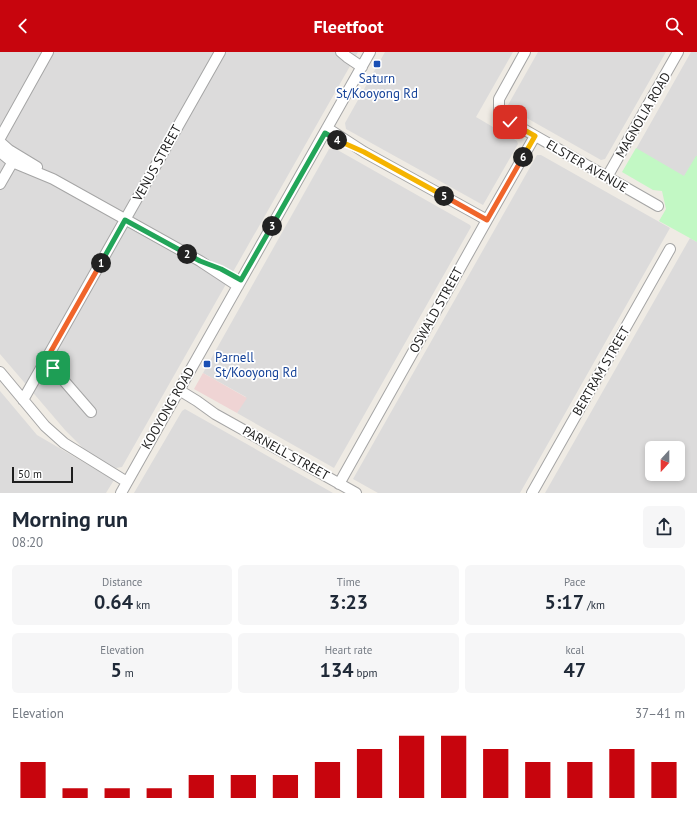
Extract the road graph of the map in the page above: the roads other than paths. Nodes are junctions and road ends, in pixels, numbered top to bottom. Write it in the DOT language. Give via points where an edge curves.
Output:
graph roads {
  1 [pos="48,52"];
  2 [pos="220,52"];
  3 [pos="341,52"];
  4 [pos="345,52"];
  5 [pos="370,52"];
  6 [pos="525,52"];
  7 [pos="678,52"];
  8 [pos="364,64"];
  9 [pos="326,131"];
  10 [pos="535,136"];
  11 [pos="0,138"];
  12 [pos="0,142"];
  13 [pos="0,152"];
  14 [pos="14,158"];
  15 [pos="607,177"];
  16 [pos="0,184"];
  17 [pos="658,206"];
  18 [pos="125,220"];
  19 [pos="487,220"];
  20 [pos="670,249"];
  21 [pos="240,283"];
  22 [pos="46,360"];
  23 [pos="0,372"];
  24 [pos="177,393"];
  25 [pos="24,400"];
  26 [pos="91,412"];
  27 [pos="127,482"];
  28 [pos="339,484"];
  29 [pos="120,493"];
  30 [pos="356,493"];
  31 [pos="532,493"];
  1 -- 11 [label="street"];
  2 -- 18 [label="street, VENUS STREET"];
  3 -- 8 [label="street"];
  4 -- 8 [label="street"];
  5 -- 8 [label="street, KOOYONG ROAD"];
  6 -- 10 [label="street, ELSTER AVENUE" via="499,99 499,110 504,118"];
  7 -- 15 [label="street, MAGNOLIA ROAD"];
  8 -- 9 [label="street, KOOYONG ROAD"];
  9 -- 19 [label="street"];
  9 -- 21 [label="street, KOOYONG ROAD"];
  10 -- 15 [label="street, ELSTER AVENUE"];
  10 -- 19 [label="street, OSWALD STREET"];
  12 -- 14 [label="street"];
  13 -- 14 [label="street"];
  14 -- 16 [label="street"];
  14 -- 18 [label="street" via="34,164 53,179"];
  15 -- 17 [label="street, ELSTER AVENUE"];
  18 -- 21 [label="street"];
  18 -- 22 [label="street, VENUS STREET"];
  19 -- 28 [label="street, OSWALD STREET"];
  20 -- 31 [label="street, BERTRAM STREET"];
  21 -- 24 [label="street, KOOYONG ROAD"];
  22 -- 25 [label="street, VENUS STREET"];
  22 -- 26 [label="street"];
  23 -- 25 [label="street"];
  24 -- 27 [label="street, KOOYONG ROAD"];
  24 -- 28 [label="street, PARNELL STREET" via="197,401 215,414"];
  25 -- 27 [label="street" via="45,426 64,443"];
  27 -- 29 [label="street, KOOYONG ROAD"];
  28 -- 30 [label="street, PARNELL STREET"];
}
